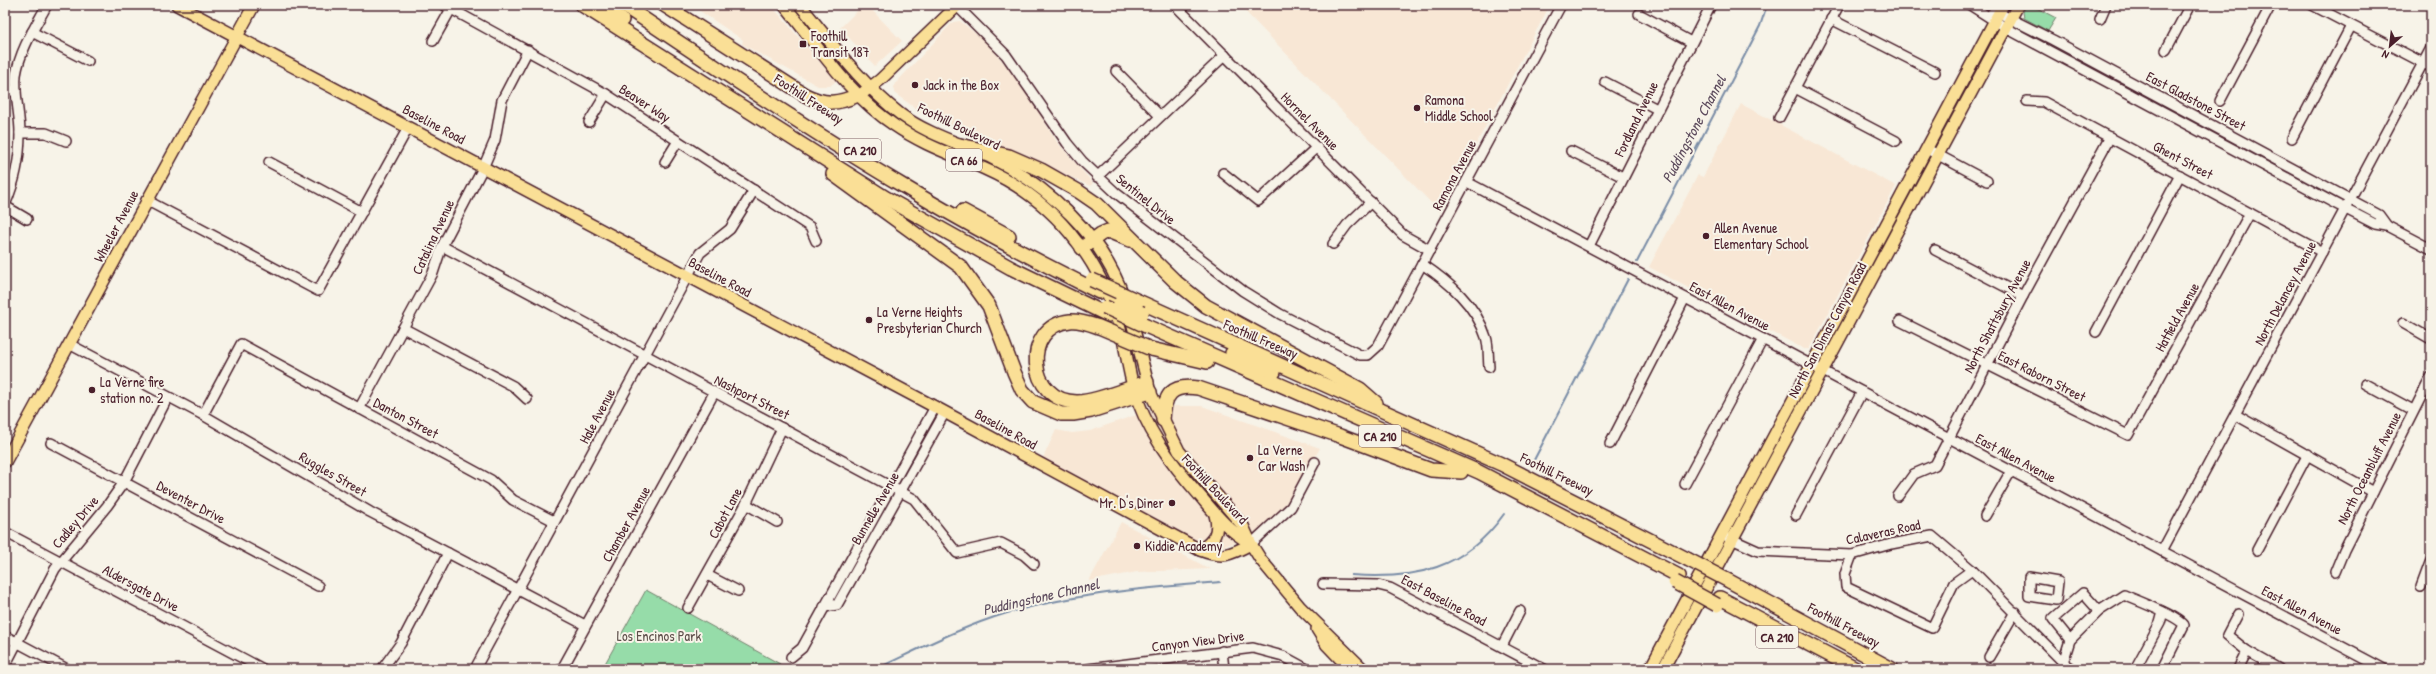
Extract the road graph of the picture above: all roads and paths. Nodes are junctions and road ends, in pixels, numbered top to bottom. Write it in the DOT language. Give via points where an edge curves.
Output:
graph roads {
  1 [pos="47,5"];
  2 [pos="177,5"];
  3 [pos="254,5"];
  4 [pos="582,5"];
  5 [pos="599,5"];
  6 [pos="623,5"];
  7 [pos="637,5"];
  8 [pos="664,5"];
  9 [pos="784,5"];
  10 [pos="800,5"];
  11 [pos="957,5"];
  12 [pos="1175,5"];
  13 [pos="1561,5"];
  14 [pos="1711,5"];
  15 [pos="1839,5"];
  16 [pos="1970,5"];
  17 [pos="2018,5"];
  18 [pos="2106,5"];
  19 [pos="2190,5"];
  20 [pos="2271,5"];
  21 [pos="2312,5"];
  22 [pos="447,7"];
  23 [pos="1999,13"];
  24 [pos="1639,14"];
  25 [pos="1831,19"];
  26 [pos="2100,19"];
  27 [pos="2008,24"];
  28 [pos="2351,26"];
  29 [pos="32,32"];
  30 [pos="236,36"];
  31 [pos="433,42"];
  32 [pos="1691,42"];
  33 [pos="2431,48"];
  34 [pos="528,50"];
  35 [pos="2166,50"];
  36 [pos="1225,55"];
  37 [pos="88,61"];
  38 [pos="2427,65"];
  39 [pos="1116,71"];
  40 [pos="1935,72"];
  41 [pos="1605,82"];
  42 [pos="870,88"];
  43 [pos="1795,88"];
  44 [pos="16,90"];
  45 [pos="5,92"];
  46 [pos="606,94"];
  47 [pos="858,95"];
  48 [pos="2027,101"];
  49 [pos="2220,101"];
  50 [pos="1656,109"];
  51 [pos="1160,116"];
  52 [pos="1778,118"];
  53 [pos="589,122"];
  54 [pos="408,128"];
  55 [pos="20,133"];
  56 [pos="2110,137"];
  57 [pos="2292,138"];
  58 [pos="66,140"];
  59 [pos="678,141"];
  60 [pos="1896,141"];
  61 [pos="960,146"];
  62 [pos="1317,147"];
  63 [pos="1927,149"];
  64 [pos="1571,151"];
  65 [pos="813,153"];
  66 [pos="1937,155"];
  67 [pos="269,162"];
  68 [pos="665,162"];
  69 [pos="483,168"];
  70 [pos="1223,173"];
  71 [pos="2180,174"];
  72 [pos="1097,177"];
  73 [pos="1623,177"];
  74 [pos="1987,181"];
  75 [pos="1467,182"];
  76 [pos="754,190"];
  77 [pos="146,200"];
  78 [pos="2351,200"];
  79 [pos="1371,202"];
  80 [pos="5,205"];
  81 [pos="2346,209"];
  82 [pos="362,212"];
  83 [pos="2250,213"];
  84 [pos="27,219"];
  85 [pos="2387,226"];
  86 [pos="816,241"];
  87 [pos="1087,244"];
  88 [pos="1137,244"];
  89 [pos="1333,244"];
  90 [pos="442,246"];
  91 [pos="1589,246"];
  92 [pos="2431,248"];
  93 [pos="1430,250"];
  94 [pos="1936,250"];
  95 [pos="2322,252"];
  96 [pos="1422,264"];
  97 [pos="688,277"];
  98 [pos="2022,296"];
  99 [pos="1685,298"];
  100 [pos="1140,307"];
  101 [pos="1106,311"];
  102 [pos="1900,321"];
  103 [pos="2403,323"];
  104 [pos="403,328"];
  105 [pos="1147,330"];
  106 [pos="2096,332"];
  107 [pos="1763,339"];
  108 [pos="2431,339"];
  109 [pos="69,344"];
  110 [pos="1368,355"];
  111 [pos="645,356"];
  112 [pos="1207,362"];
  113 [pos="1988,363"];
  114 [pos="1811,365"];
  115 [pos="1489,367"];
  116 [pos="1822,371"];
  117 [pos="2431,377"];
  118 [pos="2365,384"];
  119 [pos="1148,387"];
  120 [pos="1135,391"];
  121 [pos="1862,392"];
  122 [pos="714,393"];
  123 [pos="168,397"];
  124 [pos="527,399"];
  125 [pos="359,408"];
  126 [pos="940,410"];
  127 [pos="2413,410"];
  128 [pos="1390,414"];
  129 [pos="203,415"];
  130 [pos="2236,415"];
  131 [pos="1163,420"];
  132 [pos="782,428"];
  133 [pos="2128,435"];
  134 [pos="1950,438"];
  135 [pos="50,442"];
  136 [pos="1610,444"];
  137 [pos="2308,454"];
  138 [pos="5,462"];
  139 [pos="1315,462"];
  140 [pos="2010,471"];
  141 [pos="1461,472"];
  142 [pos="124,482"];
  143 [pos="1685,484"];
  144 [pos="891,487"];
  145 [pos="901,492"];
  146 [pos="2373,492"];
  147 [pos="1898,496"];
  148 [pos="1547,501"];
  149 [pos="746,504"];
  150 [pos="1215,514"];
  151 [pos="1796,515"];
  152 [pos="1985,516"];
  153 [pos="554,521"];
  154 [pos="777,522"];
  155 [pos="5,532"];
  156 [pos="1721,534"];
  157 [pos="1733,540"];
  158 [pos="1251,544"];
  159 [pos="1200,550"];
  160 [pos="2258,550"];
  161 [pos="2162,551"];
  162 [pos="448,553"];
  163 [pos="1852,555"];
  164 [pos="2431,560"];
  165 [pos="60,561"];
  166 [pos="1034,564"];
  167 [pos="1972,570"];
  168 [pos="1681,571"];
  169 [pos="2335,572"];
  170 [pos="707,576"];
  171 [pos="1323,584"];
  172 [pos="318,586"];
  173 [pos="2421,587"];
  174 [pos="518,589"];
  175 [pos="738,592"];
  176 [pos="1723,593"];
  177 [pos="2056,600"];
  178 [pos="2071,605"];
  179 [pos="824,607"];
  180 [pos="688,608"];
  181 [pos="1520,611"];
  182 [pos="2099,611"];
  183 [pos="2015,612"];
  184 [pos="2163,612"];
  185 [pos="2238,614"];
  186 [pos="1311,620"];
  187 [pos="585,625"];
  188 [pos="5,636"];
  189 [pos="2070,640"];
  190 [pos="18,643"];
  191 [pos="1502,646"];
  192 [pos="1222,651"];
  193 [pos="2247,651"];
  194 [pos="791,657"];
  195 [pos="1989,657"];
  196 [pos="477,665"];
  197 [pos="5,666"];
  198 [pos="2063,666"];
  199 [pos="1115,668"];
  200 [pos="68,669"];
  201 [pos="263,669"];
  202 [pos="382,669"];
  203 [pos="562,669"];
  204 [pos="1088,669"];
  205 [pos="1224,669"];
  206 [pos="1307,669"];
  207 [pos="1350,669"];
  208 [pos="1363,669"];
  209 [pos="1544,669"];
  210 [pos="1650,669"];
  211 [pos="1663,669"];
  212 [pos="1837,669"];
  213 [pos="1856,669"];
  214 [pos="1892,669"];
  215 [pos="2073,669"];
  216 [pos="2135,669"];
  217 [pos="2162,669"];
  218 [pos="2238,669"];
  219 [pos="2279,669"];
  220 [pos="2384,669"];
  1 -- 29 [label="street"];
  2 -- 30 [label="main road, Baseline Road"];
  3 -- 30 [label="main road, Wheeler Avenue"];
  4 -- 65 [label="highway, Foothill Freeway / CA 210"];
  5 -- 101 [label="highway" via="820,147 933,216"];
  6 -- 100 [label="highway, bridge" via="810,129 891,179 988,235 1099,292"];
  7 -- 100 [label="highway, Foothill Freeway / CA 210, bridge" via="899,175"];
  8 -- 47 [label="highway" via="805,96 831,104"];
  9 -- 47 [label="main road, Foothill Boulevard / CA 66"];
  10 -- 42 [label="main road, Foothill Boulevard / CA 66"];
  11 -- 42 [label="main road"];
  11 -- 72 [label="street, Sentinel Drive" via="1006,54 1067,143"];
  12 -- 36 [label="street, Hormel Avenue"];
  13 -- 75 [label="street, Ramona Avenue"];
  14 -- 32 [label="street, Fordland Avenue"];
  15 -- 25 [label="street"];
  16 -- 23 [label="street, East Gladstone Street" via="1985,13"];
  17 -- 27 [label="main road, North San Dimas Canyon Road"];
  18 -- 26 [label="street"];
  19 -- 35 [label="street"];
  20 -- 49 [label="street"];
  21 -- 28 [label="street"];
  22 -- 31 [label="street"];
  22 -- 34 [label="street, Beaver Way"];
  23 -- 27 [label="street, East Gladstone Street"];
  23 -- 63 [label="main road, North San Dimas Canyon Road"];
  24 -- 32 [label="street"];
  25 -- 40 [label="street"];
  25 -- 43 [label="street"];
  27 -- 66 [label="main road, North San Dimas Canyon Road"];
  27 -- 78 [label="street, East Gladstone Street"];
  27 -- 81 [label="street, East Gladstone Street"];
  28 -- 38 [label="street"];
  28 -- 57 [label="street"];
  29 -- 37 [label="street"];
  29 -- 44 [label="street" via="19,62"];
  30 -- 54 [label="main road, Baseline Road"];
  30 -- 77 [label="main road, Wheeler Avenue"];
  32 -- 50 [label="street, Fordland Avenue"];
  33 -- 38 [label="street, North Delancey Avenue"];
  34 -- 46 [label="street, Beaver Way"];
  34 -- 69 [label="street, Catalina Avenue" via="502,100 495,140"];
  36 -- 51 [label="street"];
  36 -- 62 [label="street, Hormel Avenue"];
  38 -- 78 [label="street, North Delancey Avenue"];
  39 -- 51 [label="street"];
  41 -- 50 [label="street"];
  42 -- 47 [label="main road"];
  42 -- 61 [label="main road, Foothill Boulevard / CA 66" via="904,116"];
  43 -- 52 [label="street"];
  43 -- 60 [label="street"];
  44 -- 45 [label="street"];
  44 -- 55 [label="street"];
  46 -- 53 [label="street"];
  46 -- 59 [label="street, Beaver Way"];
  47 -- 87 [label="main road, Foothill Boulevard / CA 66" via="893,125 912,137 984,168 1022,190"];
  48 -- 56 [label="street, Ghent Street" via="2044,102"];
  50 -- 73 [label="street, Fordland Avenue"];
  51 -- 72 [label="street"];
  54 -- 69 [label="main road, Baseline Road"];
  54 -- 82 [label="street"];
  55 -- 58 [label="street" via="46,133"];
  55 -- 80 [label="street" via="17,170"];
  56 -- 71 [label="street, Ghent Street"];
  56 -- 98 [label="street, North Shaftsbury Avenue"];
  59 -- 68 [label="street"];
  59 -- 76 [label="street, Beaver Way"];
  61 -- 87 [label="main road, Foothill Boulevard / CA 66" via="988,156 1027,178 1064,208"];
  61 -- 88 [label="highway" via="1009,156 1041,170 1097,204"];
  62 -- 70 [label="street" via="1258,201"];
  62 -- 79 [label="street, Hormel Avenue"];
  63 -- 66 [label="street"];
  63 -- 114 [label="main road, North San Dimas Canyon Road"];
  64 -- 73 [label="street"];
  65 -- 101 [label="highway, Foothill Freeway / CA 210" via="886,198 1011,268"];
  65 -- 120 [label="highway" via="831,173 961,267 989,306 1022,390 1033,402 1061,414 1073,414 1090,411"];
  66 -- 74 [label="street"];
  66 -- 116 [label="main road, North San Dimas Canyon Road"];
  67 -- 82 [label="street"];
  69 -- 90 [label="street, Catalina Avenue"];
  69 -- 97 [label="main road, Baseline Road"];
  71 -- 83 [label="street, Ghent Street"];
  71 -- 106 [label="street"];
  72 -- 110 [label="street, Sentinel Drive" via="1242,291 1352,351"];
  73 -- 91 [label="street, Fordland Avenue"];
  75 -- 91 [label="street, East Allen Avenue"];
  75 -- 93 [label="street, Ramona Avenue"];
  76 -- 86 [label="street, Beaver Way" via="810,227"];
  76 -- 97 [label="street, Hale Avenue" via="730,229 700,253"];
  77 -- 82 [label="street" via="318,291"];
  77 -- 109 [label="main road, Wheeler Avenue"];
  78 -- 81 [label="street, North Delancey Avenue"];
  78 -- 85 [label="street, East Gladstone Street" via="2378,215"];
  79 -- 89 [label="street" via="1347,225"];
  79 -- 93 [label="street, Hormel Avenue" via="1403,235"];
  80 -- 84 [label="street"];
  81 -- 85 [label="street, East Gladstone Street" via="2375,224"];
  81 -- 95 [label="street, North Delancey Avenue"];
  83 -- 95 [label="street, Ghent Street"];
  83 -- 133 [label="street, Hatfield Avenue"];
  85 -- 92 [label="street, East Gladstone Street"];
  87 -- 88 [label="highway" via="1108,231"];
  87 -- 119 [label="main road, Foothill Boulevard / CA 66" via="1122,290 1135,330"];
  87 -- 120 [label="main road, Foothill Boulevard / CA 66" via="1121,330"];
  88 -- 128 [label="highway" via="1176,282 1206,306 1360,389"];
  90 -- 104 [label="street, Catalina Avenue" via="433,272"];
  90 -- 111 [label="street, Nashport Street"];
  91 -- 99 [label="street, East Allen Avenue"];
  93 -- 96 [label="street, Ramona Avenue"];
  94 -- 98 [label="street"];
  95 -- 130 [label="street, North Delancey Avenue"];
  96 -- 110 [label="street, Ramona Avenue" via="1378,346"];
  96 -- 115 [label="street" via="1447,280 1476,316 1487,337"];
  97 -- 111 [label="street, Hale Avenue"];
  97 -- 126 [label="main road, Baseline Road"];
  98 -- 113 [label="street, North Shaftsbury Avenue"];
  99 -- 107 [label="street, East Allen Avenue"];
  99 -- 136 [label="street"];
  100 -- 128 [label="highway, Foothill Freeway / CA 210"];
  100 -- 148 [label="highway" via="1429,438"];
  101 -- 105 [label="highway, Foothill Freeway / CA 210"];
  102 -- 113 [label="street, East Raborn Street"];
  103 -- 108 [label="street"];
  104 -- 124 [label="street" via="512,386"];
  104 -- 125 [label="street, Catalina Avenue"];
  105 -- 112 [label="highway, Foothill Freeway / CA 210"];
  105 -- 148 [label="highway" via="1398,435"];
  107 -- 114 [label="street, East Allen Avenue"];
  107 -- 143 [label="street"];
  109 -- 123 [label="street, Ruggles Street"];
  109 -- 138 [label="main road, Wheeler Avenue"];
  111 -- 122 [label="street, Nashport Street"];
  111 -- 153 [label="street, Hale Avenue" via="580,478"];
  112 -- 120 [label="highway, bridge" via="1151,349 1099,327 1070,320 1051,328 1040,343 1035,360 1037,373 1043,385 1063,400 1077,402"];
  112 -- 141 [label="highway, Foothill Freeway / CA 210"];
  113 -- 133 [label="street, East Raborn Street"];
  113 -- 134 [label="street, North Shaftsbury Avenue"];
  114 -- 116 [label="street, East Allen Avenue"];
  114 -- 156 [label="main road, North San Dimas Canyon Road"];
  116 -- 121 [label="street, East Allen Avenue"];
  116 -- 157 [label="main road, North San Dimas Canyon Road"];
  117 -- 127 [label="street, North Oceanbluff Avenue"];
  118 -- 127 [label="street"];
  119 -- 120 [label="highway"];
  119 -- 131 [label="main road, Foothill Boulevard"];
  120 -- 150 [label="main road, Foothill Boulevard" via="1161,449"];
  121 -- 134 [label="street, East Allen Avenue"];
  121 -- 151 [label="street"];
  122 -- 132 [label="street, Nashport Street"];
  122 -- 187 [label="street, Chamber Avenue"];
  123 -- 129 [label="street, Ruggles Street"];
  123 -- 142 [label="street, Cadley Drive"];
  125 -- 129 [label="street, Danton Street" via="241,344"];
  125 -- 153 [label="street, Danton Street" via="491,480 513,500"];
  126 -- 144 [label="street, Bunnelle Avenue"];
  126 -- 145 [label="street, Bunnelle Avenue"];
  126 -- 159 [label="main road, Baseline Road"];
  127 -- 146 [label="street, North Oceanbluff Avenue"];
  128 -- 148 [label="highway, Foothill Freeway / CA 210"];
  129 -- 162 [label="street, Ruggles Street" via="370,512"];
  130 -- 137 [label="street"];
  130 -- 161 [label="street, North Delancey Avenue"];
  131 -- 141 [label="highway" via="1165,399 1173,390 1187,386 1334,434 1431,470"];
  131 -- 158 [label="main road, Foothill Boulevard" via="1180,451 1243,526"];
  132 -- 144 [label="street, Nashport Street"];
  132 -- 149 [label="street, Cabot Lane"];
  134 -- 140 [label="street, East Allen Avenue"];
  134 -- 147 [label="street, North Shaftsbury Avenue" via="1935,465 1914,474"];
  135 -- 142 [label="street, Deventer Drive"];
  137 -- 146 [label="street"];
  137 -- 160 [label="street"];
  139 -- 158 [label="street" via="1291,507"];
  140 -- 152 [label="street"];
  140 -- 161 [label="street, East Allen Avenue"];
  141 -- 148 [label="highway, Foothill Freeway / CA 210"];
  142 -- 165 [label="street, Cadley Drive"];
  142 -- 172 [label="street, Deventer Drive"];
  144 -- 145 [label="street, Nashport Street"];
  144 -- 179 [label="street, Bunnelle Avenue"];
  145 -- 166 [label="street, Nashport Street" via="914,499 957,553 1001,543 1024,555"];
  145 -- 179 [label="street, Bunnelle Avenue" via="837,605"];
  146 -- 169 [label="street, North Oceanbluff Avenue"];
  148 -- 168 [label="highway, Foothill Freeway / CA 210" via="1601,539"];
  148 -- 168 [label="highway, Foothill Freeway / CA 210" via="1594,515"];
  149 -- 154 [label="street"];
  149 -- 170 [label="street, Cabot Lane"];
  150 -- 158 [label="main road, Foothill Boulevard" via="1229,531"];
  150 -- 159 [label="main road" via="1218,523 1215,537"];
  153 -- 174 [label="street, Hale Avenue"];
  155 -- 165 [label="street, Aldersgate Drive"];
  156 -- 157 [label="street, Calaveras Road"];
  156 -- 210 [label="main road, North San Dimas Canyon Road"];
  157 -- 163 [label="street, Calaveras Road" via="1758,551"];
  157 -- 211 [label="main road, North San Dimas Canyon Road"];
  158 -- 159 [label="main road, Baseline Road" via="1234,553 1220,556"];
  158 -- 186 [label="main road" via="1261,560"];
  161 -- 220 [label="street, East Allen Avenue"];
  162 -- 174 [label="street, Ruggles Street"];
  162 -- 202 [label="street" via="401,643"];
  163 -- 167 [label="street, Calaveras Road" via="1932,536"];
  163 -- 167 [label="street" via="1846,574 1846,587 1932,628 1954,583"];
  164 -- 173 [label="street"];
  165 -- 190 [label="street, Cadley Drive" via="42,591"];
  165 -- 201 [label="street, Aldersgate Drive"];
  167 -- 183 [label="street, Calaveras Road"];
  168 -- 176 [label="highway, Foothill Freeway / CA 210, bridge"];
  168 -- 176 [label="highway, Foothill Freeway / CA 210, bridge"];
  170 -- 175 [label="street"];
  170 -- 180 [label="street, Cabot Lane"];
  171 -- 191 [label="street, East Baseline Road" via="1378,585 1390,588"];
  174 -- 187 [label="street, Ruggles Street"];
  174 -- 196 [label="street, Hale Avenue"];
  176 -- 212 [label="highway, Foothill Freeway / CA 210"];
  176 -- 213 [label="highway"];
  176 -- 214 [label="highway, Foothill Freeway / CA 210" via="1808,624"];
  177 -- 178 [label="street"];
  178 -- 182 [label="street" via="2083,593"];
  178 -- 189 [label="street" via="2053,620"];
  179 -- 194 [label="street, Bunnelle Avenue" via="802,648"];
  181 -- 191 [label="street"];
  182 -- 184 [label="street" via="2124,595"];
  182 -- 189 [label="street"];
  183 -- 195 [label="street"];
  183 -- 198 [label="street, Calaveras Road"];
  184 -- 216 [label="street" via="2160,623"];
  184 -- 217 [label="street" via="2184,625"];
  185 -- 193 [label="street" via="2227,635"];
  186 -- 207 [label="main road" via="1327,645"];
  186 -- 208 [label="main road"];
  187 -- 203 [label="street, Chamber Avenue"];
  188 -- 190 [label="street"];
  189 -- 198 [label="street"];
  190 -- 197 [label="street, Cadley Drive"];
  190 -- 200 [label="street"];
  191 -- 209 [label="street, East Baseline Road"];
  192 -- 199 [label="street, Canyon View Drive"];
  192 -- 205 [label="street"];
  192 -- 206 [label="street, Canyon View Drive" via="1252,648 1269,651"];
  193 -- 218 [label="street"];
  193 -- 219 [label="street"];
  198 -- 215 [label="street, Calaveras Road"];
  199 -- 204 [label="street, Canyon View Drive"];
}
